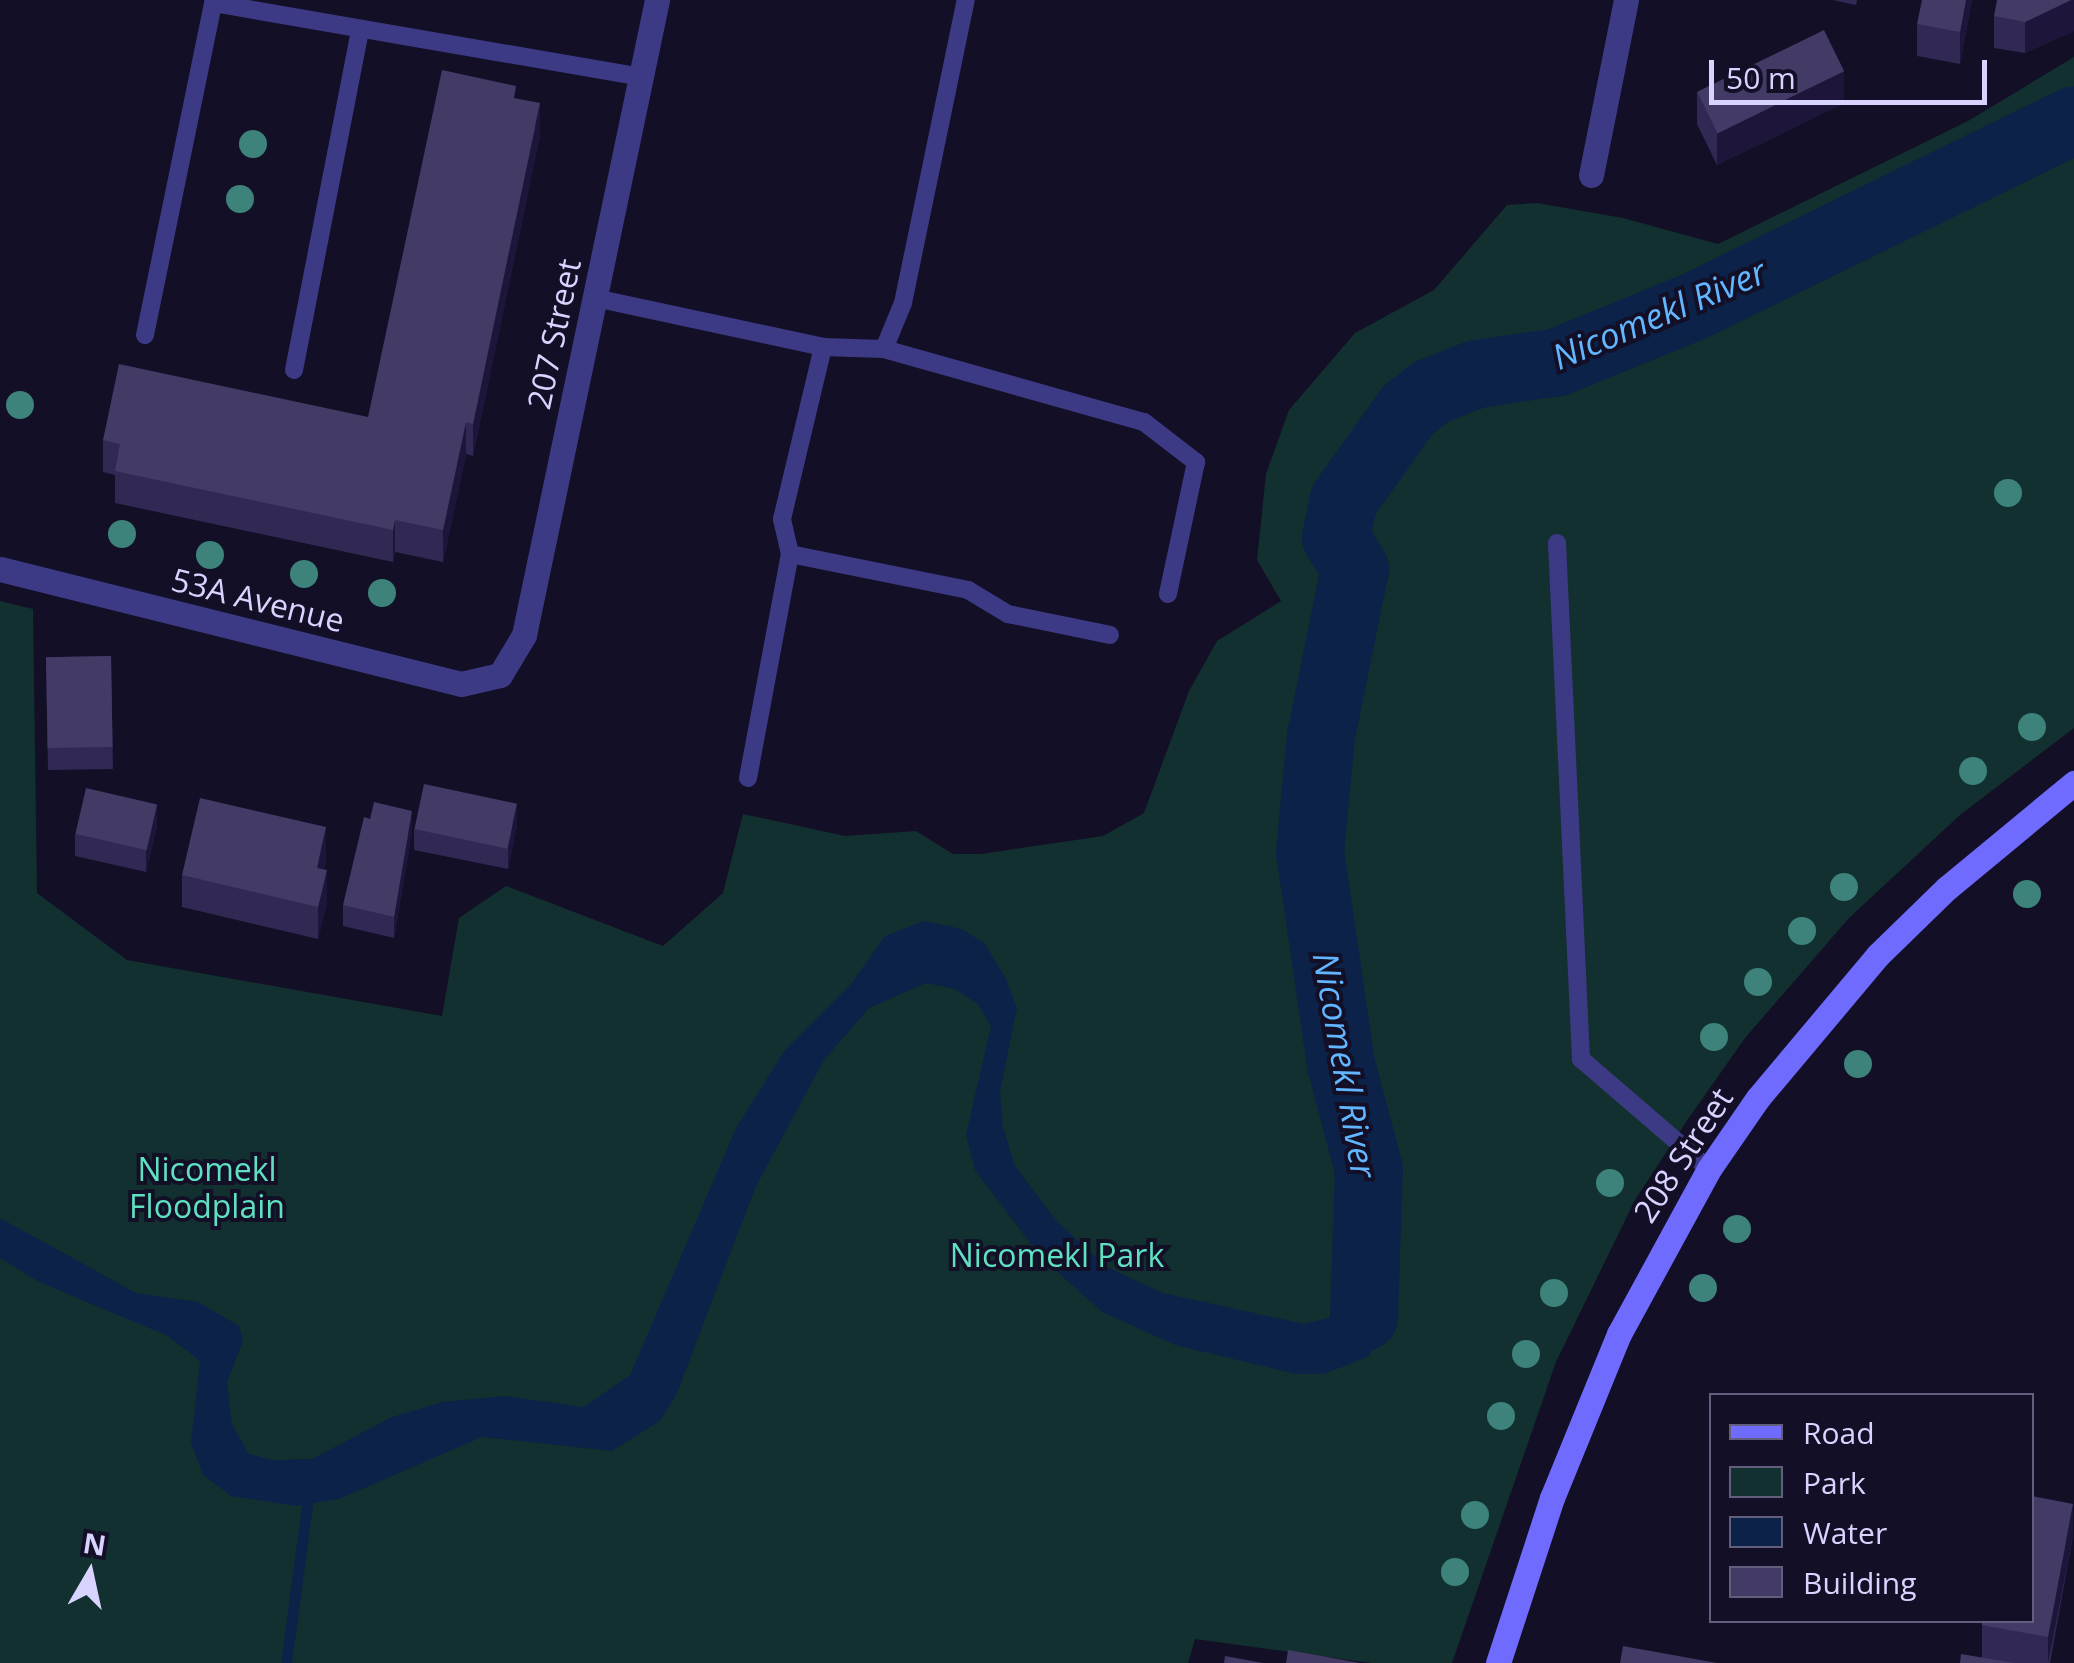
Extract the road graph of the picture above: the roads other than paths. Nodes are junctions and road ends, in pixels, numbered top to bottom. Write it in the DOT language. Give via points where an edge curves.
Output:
graph roads {
  1 [pos="657,0"];
  2 [pos="966,0"];
  3 [pos="1626,0"];
  4 [pos="360,30"];
  5 [pos="640,77"];
  6 [pos="1591,175"];
  7 [pos="595,298"];
  8 [pos="145,335"];
  9 [pos="823,347"];
  10 [pos="884,348"];
  11 [pos="294,370"];
  12 [pos="1557,543"];
  13 [pos="790,554"];
  14 [pos="0,568"];
  15 [pos="1168,594"];
  16 [pos="1110,635"];
  17 [pos="500,676"];
  18 [pos="748,778"];
  19 [pos="2074,783"];
  20 [pos="1709,1169"];
  21 [pos="1498,1663"];
  1 -- 5 [label="street, 207 Street"];
  2 -- 10 [label="lane" via="903,303"];
  3 -- 6 [label="street"];
  4 -- 5 [label="lane"];
  4 -- 8 [label="lane" via="214,4"];
  4 -- 11 [label="lane"];
  5 -- 7 [label="street, 207 Street"];
  7 -- 9 [label="lane"];
  7 -- 17 [label="street, 207 Street" via="524,635"];
  9 -- 10 [label="lane"];
  9 -- 13 [label="lane" via="782,520"];
  10 -- 15 [label="lane" via="1144,422 1196,462"];
  12 -- 20 [label="lane" via="1581,1059"];
  13 -- 16 [label="lane" via="968,590 1008,614"];
  13 -- 18 [label="lane"];
  14 -- 17 [label="street, 53A Avenue" via="460,684"];
  19 -- 20 [label="main road, 208 Street" via="1878,955 1758,1098"];
  20 -- 21 [label="main road, 208 Street" via="1619,1334 1552,1498"];
}
